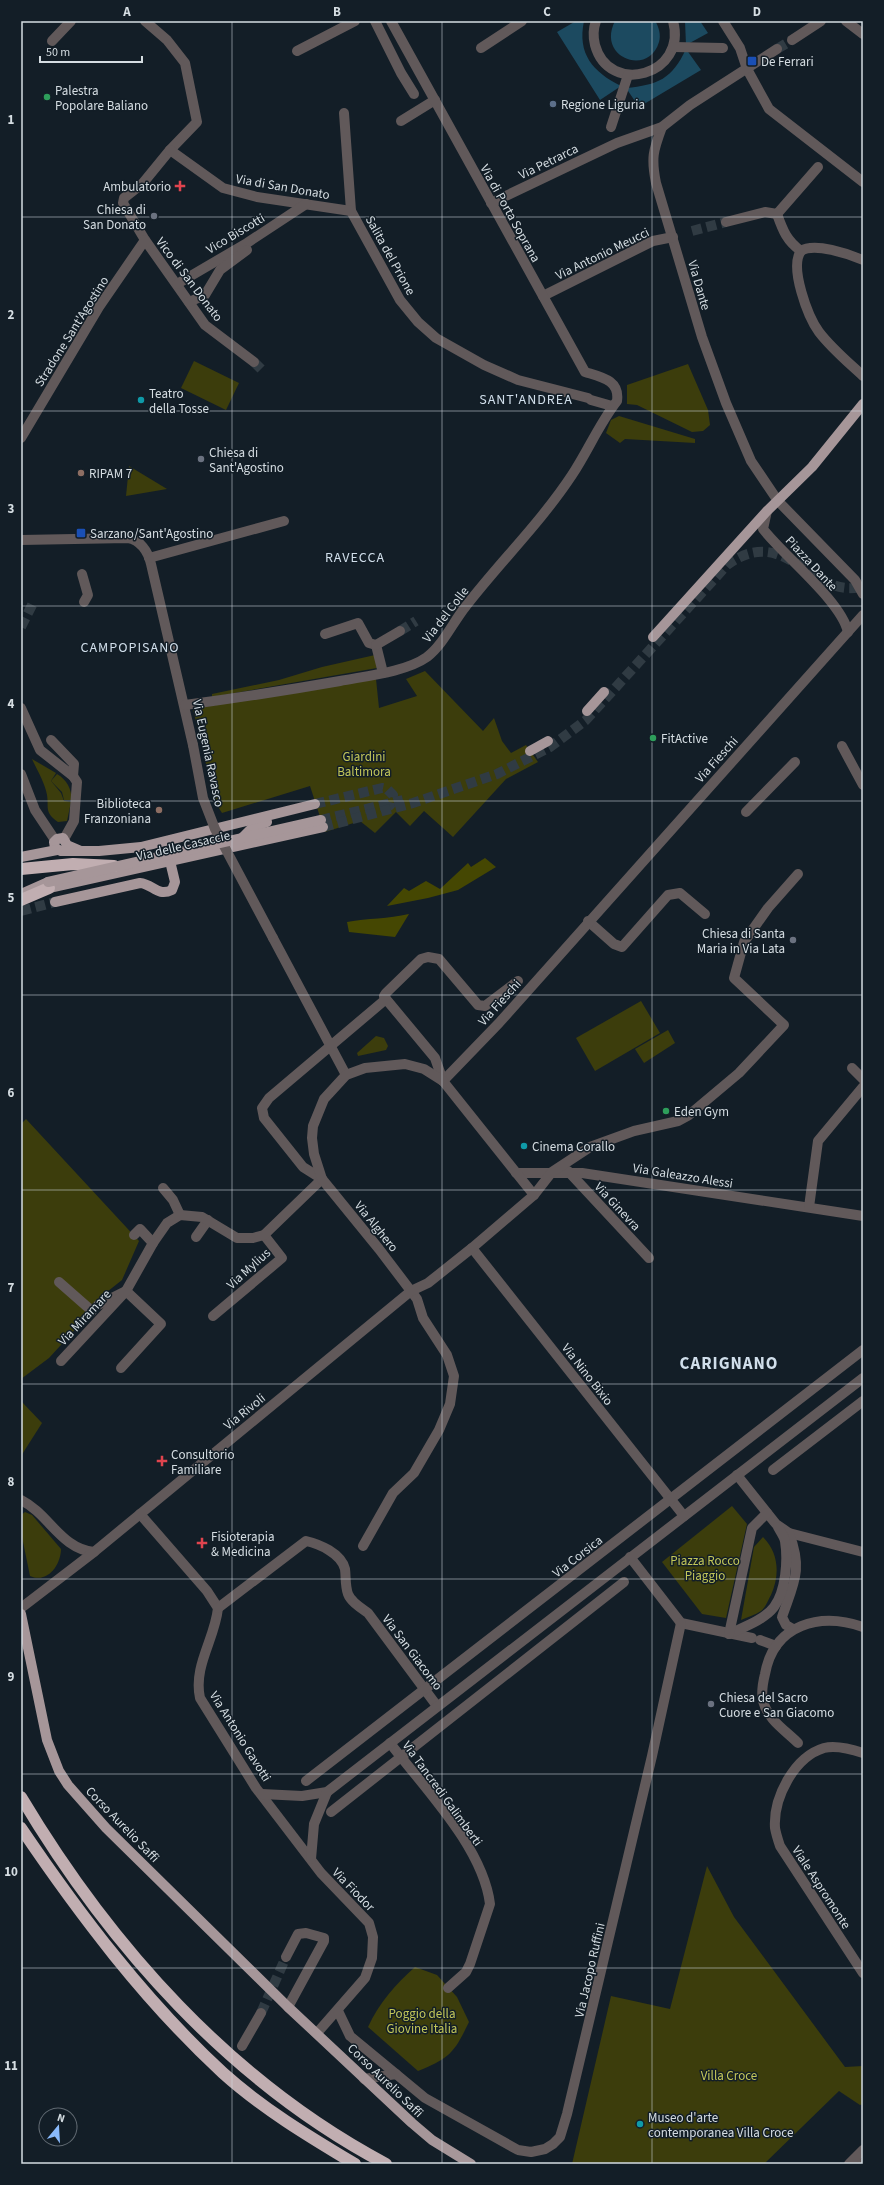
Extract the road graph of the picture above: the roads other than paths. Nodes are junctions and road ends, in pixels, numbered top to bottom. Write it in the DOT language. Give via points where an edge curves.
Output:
graph roads {
  1 [pos="71,21"];
  2 [pos="145,21"];
  3 [pos="355,21"];
  4 [pos="375,21"];
  5 [pos="391,21"];
  6 [pos="522,21"];
  7 [pos="596,21"];
  8 [pos="673,21"];
  9 [pos="723,21"];
  10 [pos="821,21"];
  11 [pos="846,21"];
  12 [pos="861,29"];
  13 [pos="792,40"];
  14 [pos="52,41"];
  15 [pos="673,47"];
  16 [pos="481,48"];
  17 [pos="723,48"];
  18 [pos="777,50"];
  19 [pos="297,51"];
  20 [pos="748,69"];
  21 [pos="628,75"];
  22 [pos="414,94"];
  23 [pos="435,100"];
  24 [pos="344,113"];
  25 [pos="401,121"];
  26 [pos="611,127"];
  27 [pos="662,127"];
  28 [pos="170,150"];
  29 [pos="818,167"];
  30 [pos="863,182"];
  31 [pos="491,203"];
  32 [pos="306,204"];
  33 [pos="352,211"];
  34 [pos="777,214"];
  35 [pos="726,222"];
  36 [pos="673,237"];
  37 [pos="145,240"];
  38 [pos="247,250"];
  39 [pos="802,251"];
  40 [pos="863,260"];
  41 [pos="176,284"];
  42 [pos="543,296"];
  43 [pos="189,302"];
  44 [pos="254,362"];
  45 [pos="863,376"];
  46 [pos="863,404"];
  47 [pos="612,406"];
  48 [pos="732,419"];
  49 [pos="21,438"];
  50 [pos="778,501"];
  51 [pos="767,511"];
  52 [pos="284,521"];
  53 [pos="21,540"];
  54 [pos="149,558"];
  55 [pos="82,574"];
  56 [pos="863,594"];
  57 [pos="84,602"];
  58 [pos="863,615"];
  59 [pos="400,631"];
  60 [pos="848,632"];
  61 [pos="325,634"];
  62 [pos="653,637"];
  63 [pos="376,645"];
  64 [pos="383,673"];
  65 [pos="604,692"];
  66 [pos="185,705"];
  67 [pos="21,708"];
  68 [pos="587,711"];
  69 [pos="51,740"];
  70 [pos="548,741"];
  71 [pos="842,746"];
  72 [pos="530,751"];
  73 [pos="795,762"];
  74 [pos="860,771"];
  75 [pos="21,774"];
  76 [pos="73,776"];
  77 [pos="863,785"];
  78 [pos="746,812"];
  79 [pos="242,838"];
  80 [pos="62,845"];
  81 [pos="141,847"];
  82 [pos="21,857"];
  83 [pos="168,862"];
  84 [pos="115,866"];
  85 [pos="21,869"];
  86 [pos="798,874"];
  87 [pos="48,885"];
  88 [pos="21,888"];
  89 [pos="21,894"];
  90 [pos="21,900"];
  91 [pos="54,902"];
  92 [pos="705,914"];
  93 [pos="588,921"];
  94 [pos="518,981"];
  95 [pos="386,999"];
  96 [pos="331,1047"];
  97 [pos="852,1068"];
  98 [pos="346,1075"];
  99 [pos="863,1079"];
  100 [pos="443,1082"];
  101 [pos="863,1088"];
  102 [pos="568,1171"];
  103 [pos="552,1172"];
  104 [pos="516,1173"];
  105 [pos="322,1179"];
  106 [pos="163,1188"];
  107 [pos="534,1195"];
  108 [pos="809,1207"];
  109 [pos="180,1215"];
  110 [pos="863,1216"];
  111 [pos="208,1220"];
  112 [pos="134,1235"];
  113 [pos="264,1235"];
  114 [pos="196,1237"];
  115 [pos="153,1243"];
  116 [pos="472,1248"];
  117 [pos="649,1258"];
  118 [pos="58,1282"];
  119 [pos="126,1291"];
  120 [pos="411,1291"];
  121 [pos="213,1316"];
  122 [pos="863,1350"];
  123 [pos="61,1361"];
  124 [pos="121,1368"];
  125 [pos="863,1378"];
  126 [pos="863,1401"];
  127 [pos="773,1470"];
  128 [pos="737,1475"];
  129 [pos="21,1500"];
  130 [pos="671,1500"];
  131 [pos="767,1513"];
  132 [pos="140,1514"];
  133 [pos="684,1516"];
  134 [pos="776,1524"];
  135 [pos="789,1533"];
  136 [pos="363,1546"];
  137 [pos="94,1552"];
  138 [pos="863,1552"];
  139 [pos="630,1557"];
  140 [pos="624,1582"];
  141 [pos="21,1608"];
  142 [pos="218,1608"];
  143 [pos="21,1614"];
  144 [pos="681,1623"];
  145 [pos="863,1628"];
  146 [pos="793,1629"];
  147 [pos="729,1634"];
  148 [pos="776,1646"];
  149 [pos="425,1690"];
  150 [pos="437,1706"];
  151 [pos="390,1743"];
  152 [pos="798,1743"];
  153 [pos="863,1752"];
  154 [pos="401,1757"];
  155 [pos="306,1781"];
  156 [pos="327,1792"];
  157 [pos="262,1794"];
  158 [pos="21,1797"];
  159 [pos="331,1812"];
  160 [pos="286,1826"];
  161 [pos="21,1828"];
  162 [pos="311,1859"];
  163 [pos="286,1958"];
  164 [pos="863,1973"];
  165 [pos="448,1988"];
  166 [pos="288,2006"];
  167 [pos="338,2011"];
  168 [pos="261,2013"];
  169 [pos="317,2033"];
  170 [pos="242,2046"];
  171 [pos="396,2074"];
  172 [pos="364,2079"];
  173 [pos="863,2150"];
  174 [pos="355,2164"];
  175 [pos="386,2164"];
  176 [pos="471,2164"];
  177 [pos="849,2164"];
  1 -- 14 [label="street"];
  2 -- 28 [label="street" via="167,40 185,63 196,114 197,122"];
  3 -- 19 [label="street"];
  4 -- 22 [label="street" via="401,74"];
  5 -- 23 [label="street, Via di Porta Soprana"];
  6 -- 16 [label="street"];
  7 -- 21 [label="street" via="593,39 597,51 603,61"];
  8 -- 15 [label="street"];
  9 -- 20 [label="street" via="740,48"];
  10 -- 13 [label="street"];
  11 -- 12 [label="street"];
  15 -- 17 [label="street"];
  15 -- 21 [label="street" via="663,63 653,71"];
  18 -- 20 [label="street"];
  20 -- 27 [label="street" via="685,108"];
  20 -- 30 [label="street" via="769,109"];
  21 -- 26 [label="street"];
  23 -- 25 [label="street"];
  23 -- 31 [label="street, Via di Porta Soprana"];
  24 -- 33 [label="street"];
  27 -- 31 [label="street, Via Petrarca" via="617,143"];
  27 -- 36 [label="street, Via Dante" via="652,164"];
  28 -- 32 [label="street, Via di San Donato" via="223,188 257,197"];
  28 -- 37 [label="street" via="143,183 122,201"];
  29 -- 34 [label="street"];
  31 -- 42 [label="street, Via di Porta Soprana"];
  32 -- 33 [label="street, Via di San Donato"];
  32 -- 41 [label="street, Vico Biscotti"];
  33 -- 47 [label="street, Salita del Prione" via="400,300 432,334 484,365 518,380"];
  34 -- 35 [label="street" via="765,212"];
  34 -- 39 [label="street" via="783,233 791,244"];
  36 -- 42 [label="street, Via Antonio Meucci" via="653,241"];
  36 -- 48 [label="street, Via Dante" via="702,337"];
  37 -- 41 [label="street, Vico di San Donato"];
  37 -- 49 [label="street, Stradone Sant'Agostino" via="50,382"];
  38 -- 43 [label="street" via="220,270 205,295"];
  39 -- 40 [label="street" via="819,248"];
  39 -- 45 [label="street" via="797,259 797,270 802,292 816,327 833,348"];
  41 -- 43 [label="street, Vico di San Donato"];
  42 -- 47 [label="street, Via di Porta Soprana" via="585,372 614,383 618,395"];
  43 -- 44 [label="street, Vico di San Donato" via="206,324"];
  46 -- 50 [label="main road" via="812,467"];
  47 -- 64 [label="street, Via del Colle" via="572,475 435,648 427,657 416,663"];
  48 -- 50 [label="street, Piazza Dante" via="751,461"];
  50 -- 51 [label="main road"];
  50 -- 56 [label="street, Piazza Dante" via="855,580"];
  51 -- 60 [label="street, Piazza Dante" via="763,529 832,604 846,621"];
  51 -- 62 [label="main road"];
  52 -- 54 [label="street"];
  53 -- 54 [label="street" via="128,538 135,539"];
  54 -- 66 [label="street, Via Eugenia Ravasco"];
  55 -- 57 [label="street" via="88,595"];
  58 -- 60 [label="street, Via Fieschi"];
  59 -- 63 [label="street"];
  60 -- 93 [label="street, Via Fieschi"];
  61 -- 63 [label="street" via="358,623 369,643"];
  63 -- 64 [label="street"];
  64 -- 66 [label="street, Via del Colle" via="263,696"];
  65 -- 68 [label="main road"];
  66 -- 96 [label="street, Via Eugenia Ravasco, bridge" via="203,798 215,829"];
  67 -- 76 [label="street" via="40,750"];
  69 -- 76 [label="street" via="74,764"];
  70 -- 72 [label="main road"];
  71 -- 74 [label="street"];
  73 -- 78 [label="street"];
  74 -- 77 [label="street"];
  75 -- 80 [label="street" via="35,810"];
  76 -- 80 [label="street" via="77,782 74,821"];
  79 -- 81 [label="main road" via="257,825 316,807"];
  79 -- 83 [label="main road, Via delle Casaccie, bridge" via="322,824"];
  79 -- 84 [label="main road, bridge"];
  80 -- 81 [label="main road" via="81,850"];
  80 -- 82 [label="main road"];
  81 -- 83 [label="main road"];
  83 -- 87 [label="main road, Via delle Casaccie"];
  83 -- 91 [label="main road" via="175,882 172,890 160,893 144,883"];
  84 -- 85 [label="highway" via="73,864"];
  84 -- 87 [label="main road, bridge"];
  86 -- 103 [label="street" via="768,908 744,942 734,978 784,1025 739,1073 684,1118 604,1140"];
  87 -- 88 [label="main road"];
  87 -- 89 [label="highway"];
  87 -- 90 [label="highway"];
  92 -- 93 [label="street" via="680,893 668,895 622,947 614,944"];
  93 -- 100 [label="street, Via Fieschi" via="499,1023"];
  94 -- 95 [label="street" via="485,1006 478,1005 439,959 428,957 421,959 386,993"];
  95 -- 96 [label="street"];
  95 -- 100 [label="street" via="435,1058"];
  96 -- 98 [label="street, Via Eugenia Ravasco"];
  96 -- 105 [label="street" via="269,1098 262,1108 264,1118 303,1167"];
  97 -- 99 [label="street"];
  98 -- 100 [label="street" via="365,1068 404,1064 424,1069"];
  98 -- 105 [label="street" via="324,1099 313,1126 314,1154"];
  100 -- 104 [label="street"];
  101 -- 108 [label="street" via="818,1141"];
  102 -- 103 [label="street, Via Galeazzo Alessi"];
  102 -- 108 [label="street, Via Galeazzo Alessi"];
  102 -- 117 [label="street, Via Ginevra"];
  103 -- 104 [label="street, Via Galeazzo Alessi"];
  103 -- 107 [label="street, Via Rivoli"];
  104 -- 107 [label="street"];
  105 -- 113 [label="street, Via Mylius"];
  105 -- 120 [label="street, Via Alghero"];
  106 -- 109 [label="street" via="173,1200"];
  107 -- 116 [label="street, Via Rivoli"];
  108 -- 110 [label="street, Via Galeazzo Alessi"];
  109 -- 111 [label="street, Via Mylius"];
  109 -- 115 [label="street" via="167,1223"];
  111 -- 113 [label="street, Via Mylius" via="237,1238"];
  111 -- 114 [label="street"];
  112 -- 115 [label="street" via="140,1229"];
  113 -- 121 [label="street, Via Mylius" via="282,1258"];
  115 -- 119 [label="street, Via Miramare"];
  116 -- 120 [label="street, Via Rivoli" via="428,1283"];
  116 -- 130 [label="street, Via Nino Bixio"];
  118 -- 119 [label="street, Via Miramare" via="95,1308"];
  119 -- 123 [label="street, Via Miramare"];
  119 -- 124 [label="street, Via Miramare" via="161,1324"];
  120 -- 132 [label="street, Via Rivoli"];
  120 -- 136 [label="street" via="417,1299 422,1318 452,1365 454,1376 450,1404 439,1430 414,1473 393,1493"];
  122 -- 130 [label="street, Via Corsica"];
  125 -- 128 [label="street"];
  126 -- 127 [label="street"];
  128 -- 131 [label="street"];
  128 -- 133 [label="street"];
  129 -- 137 [label="street" via="36,1508 75,1547"];
  130 -- 133 [label="street, Via Nino Bixio"];
  130 -- 149 [label="street, Via Corsica"];
  131 -- 134 [label="street"];
  131 -- 147 [label="street" via="752,1528"];
  132 -- 137 [label="street, Via Rivoli"];
  132 -- 142 [label="street" via="207,1591"];
  133 -- 139 [label="street"];
  134 -- 135 [label="street"];
  134 -- 147 [label="street" via="785,1540 785,1562 779,1597 774,1608"];
  135 -- 138 [label="street"];
  135 -- 146 [label="street" via="796,1552 796,1575 782,1617 786,1625"];
  137 -- 141 [label="street"];
  139 -- 144 [label="street"];
  139 -- 150 [label="street"];
  140 -- 154 [label="street"];
  142 -- 149 [label="street, Via San Giacomo" via="306,1541 317,1544 332,1552 344,1567 348,1594 368,1613"];
  142 -- 157 [label="street, Via Antonio Gavotti" via="199,1673 200,1698"];
  143 -- 166 [label="main road, Corso Aurelio Saffi" via="47,1740 59,1771 68,1785 106,1828"];
  144 -- 147 [label="street"];
  144 -- 171 [label="street, Via Jacopo Ruffini" via="592,2011 560,2137 545,2149 531,2152 518,2150 425,2098"];
  145 -- 146 [label="street" via="853,1624 820,1620"];
  146 -- 148 [label="street"];
  147 -- 148 [label="street"];
  148 -- 152 [label="street" via="767,1665 762,1688 763,1701 775,1723"];
  149 -- 150 [label="street, Via San Giacomo"];
  149 -- 155 [label="street, Via Corsica"];
  150 -- 151 [label="street"];
  151 -- 154 [label="street, Via Tancredi Galimberti"];
  151 -- 156 [label="street"];
  153 -- 164 [label="street, Viale Aspromonte" via="825,1748 804,1759 784,1787 775,1828 780,1846"];
  154 -- 159 [label="street"];
  154 -- 165 [label="street, Via Tancredi Galimberti" via="465,1840 476,1860 490,1897 490,1904 470,1964 466,1972"];
  156 -- 157 [label="street" via="302,1796"];
  156 -- 162 [label="street" via="314,1824"];
  157 -- 160 [label="street, Via Antonio Gavotti"];
  158 -- 175 [label="highway" via="50,1846 163,1990 226,2052 278,2096 328,2130"];
  160 -- 162 [label="street, Via Fiodor"];
  161 -- 174 [label="highway" via="117,1959 186,2036 224,2073 266,2107"];
  162 -- 167 [label="street, Via Fiodor" via="321,1873 366,1919 373,1937 372,1958 365,1978"];
  163 -- 166 [label="street" via="298,1934 306,1933 324,1938"];
  166 -- 169 [label="main road, Corso Aurelio Saffi"];
  167 -- 169 [label="street, Via Fiodor"];
  167 -- 171 [label="street, Via Jacopo Ruffini" via="350,2036"];
  168 -- 170 [label="street"];
  169 -- 172 [label="main road, Corso Aurelio Saffi"];
  171 -- 172 [label="street"];
  172 -- 176 [label="main road, Corso Aurelio Saffi" via="420,2130"];
  173 -- 177 [label="street"];
}
